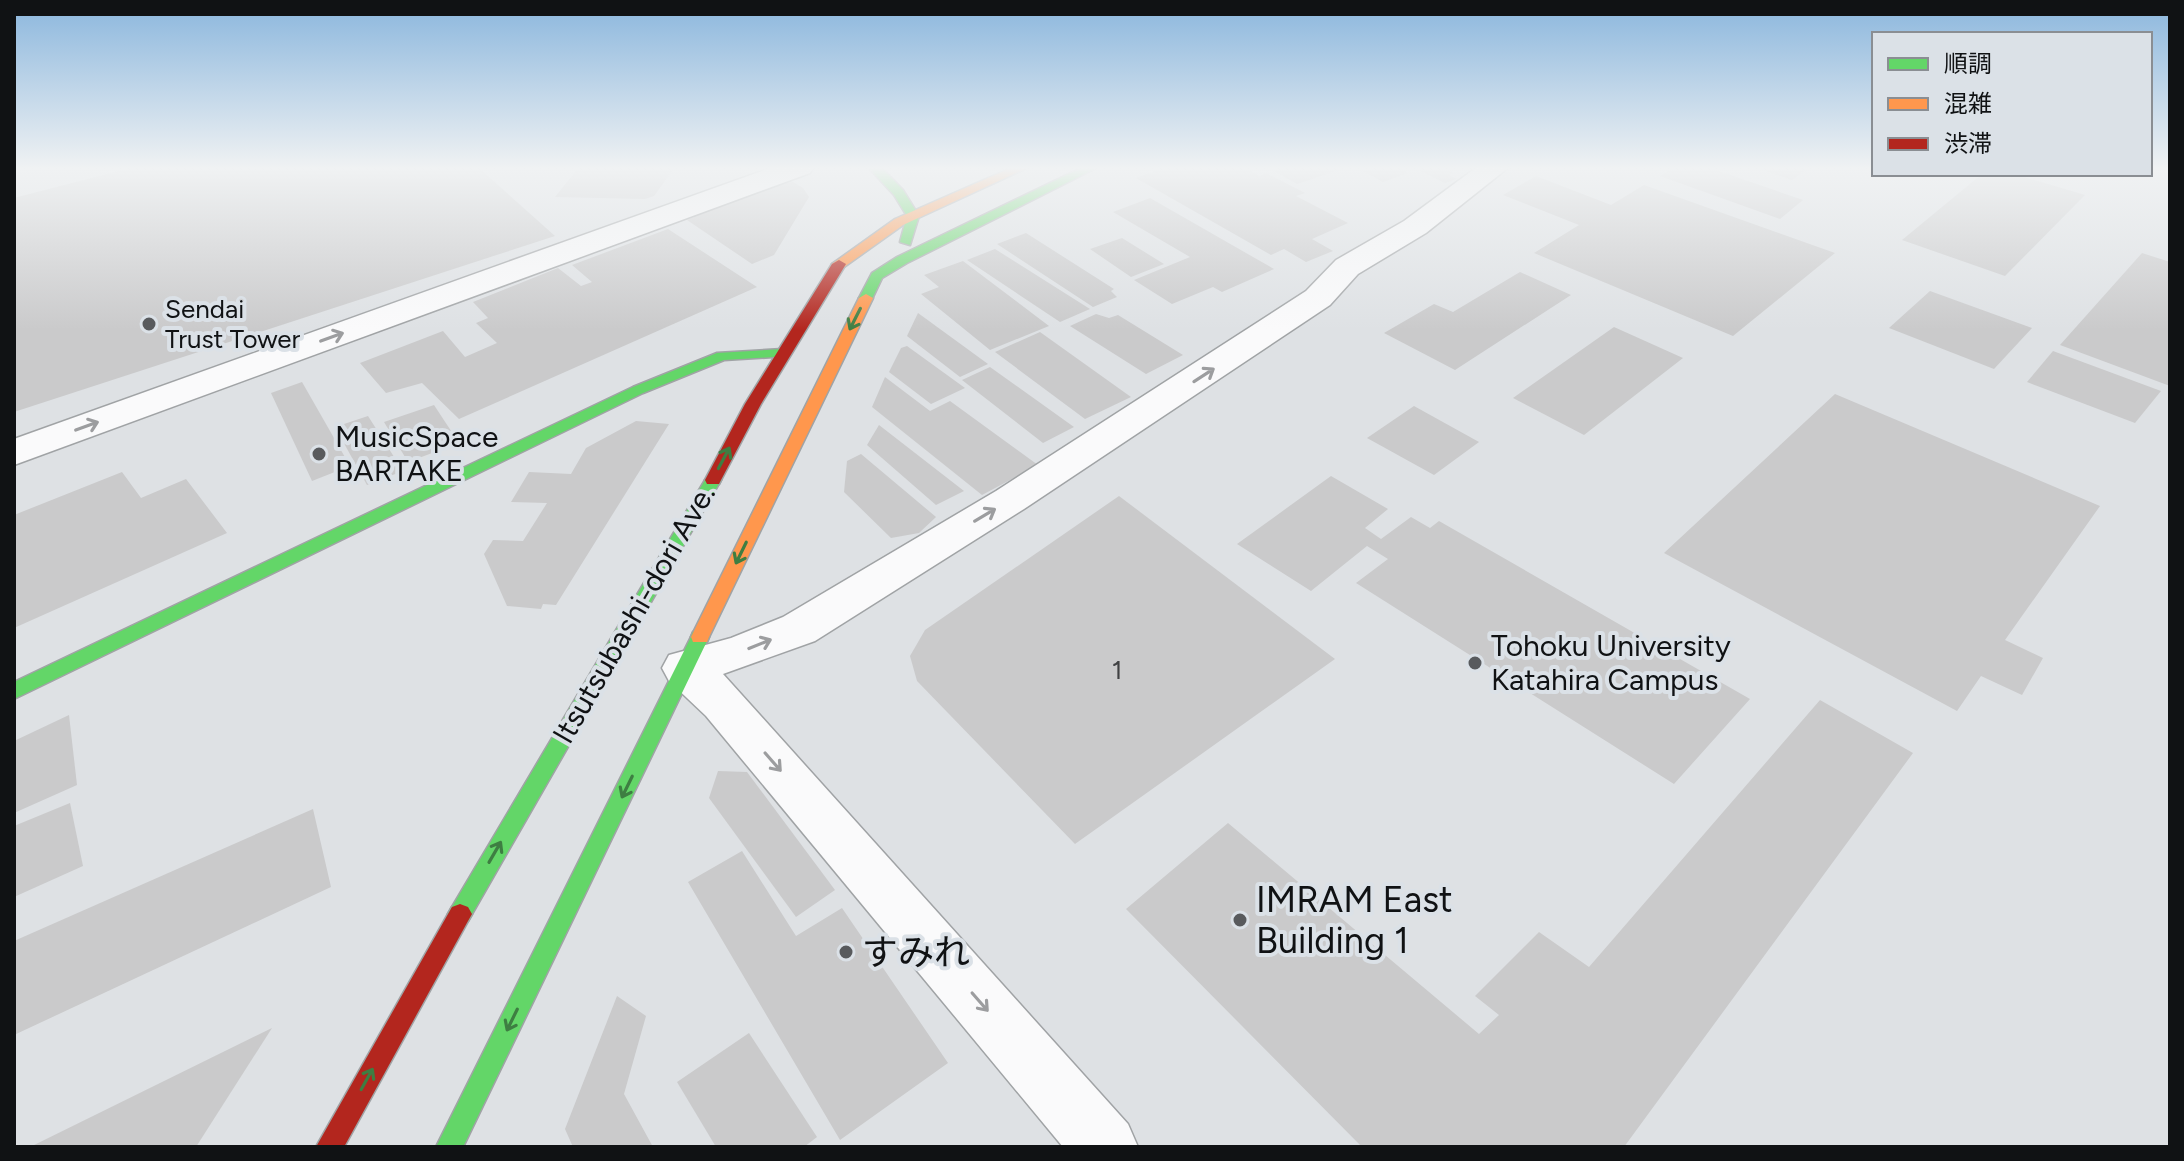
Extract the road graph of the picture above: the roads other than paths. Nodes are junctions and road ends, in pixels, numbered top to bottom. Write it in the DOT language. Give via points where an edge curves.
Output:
graph roads {
  1 [pos="651,221"];
  2 [pos="904,221"];
  3 [pos="912,221"];
  4 [pos="981,221"];
  5 [pos="1422,221"];
  6 [pos="902,260"];
  7 [pos="783,353"];
  8 [pos="14,453"];
  9 [pos="686,668"];
  10 [pos="14,691"];
  11 [pos="329,1147"];
  12 [pos="449,1147"];
  13 [pos="1105,1147"];
  8 -- 1 [label="street, one-way"];
  2 -- 7 [label="street, Itsutsubashi-dori Ave." via="834,269"];
  3 -- 6 [label="street"];
  4 -- 6 [label="street, Itsutsubashi-dori Ave."];
  9 -- 5 [label="street, one-way" via="799,629 1010,500 1306,306 1347,267"];
  6 -- 9 [label="street, Itsutsubashi-dori Ave., one-way" via="877,276"];
  7 -- 10 [label="street" via="722,356 638,390"];
  11 -- 7 [label="street, Itsutsubashi-dori Ave., one-way"];
  9 -- 12 [label="street, Itsutsubashi-dori Ave., one-way"];
  9 -- 13 [label="street, one-way" via="723,703"];
}
